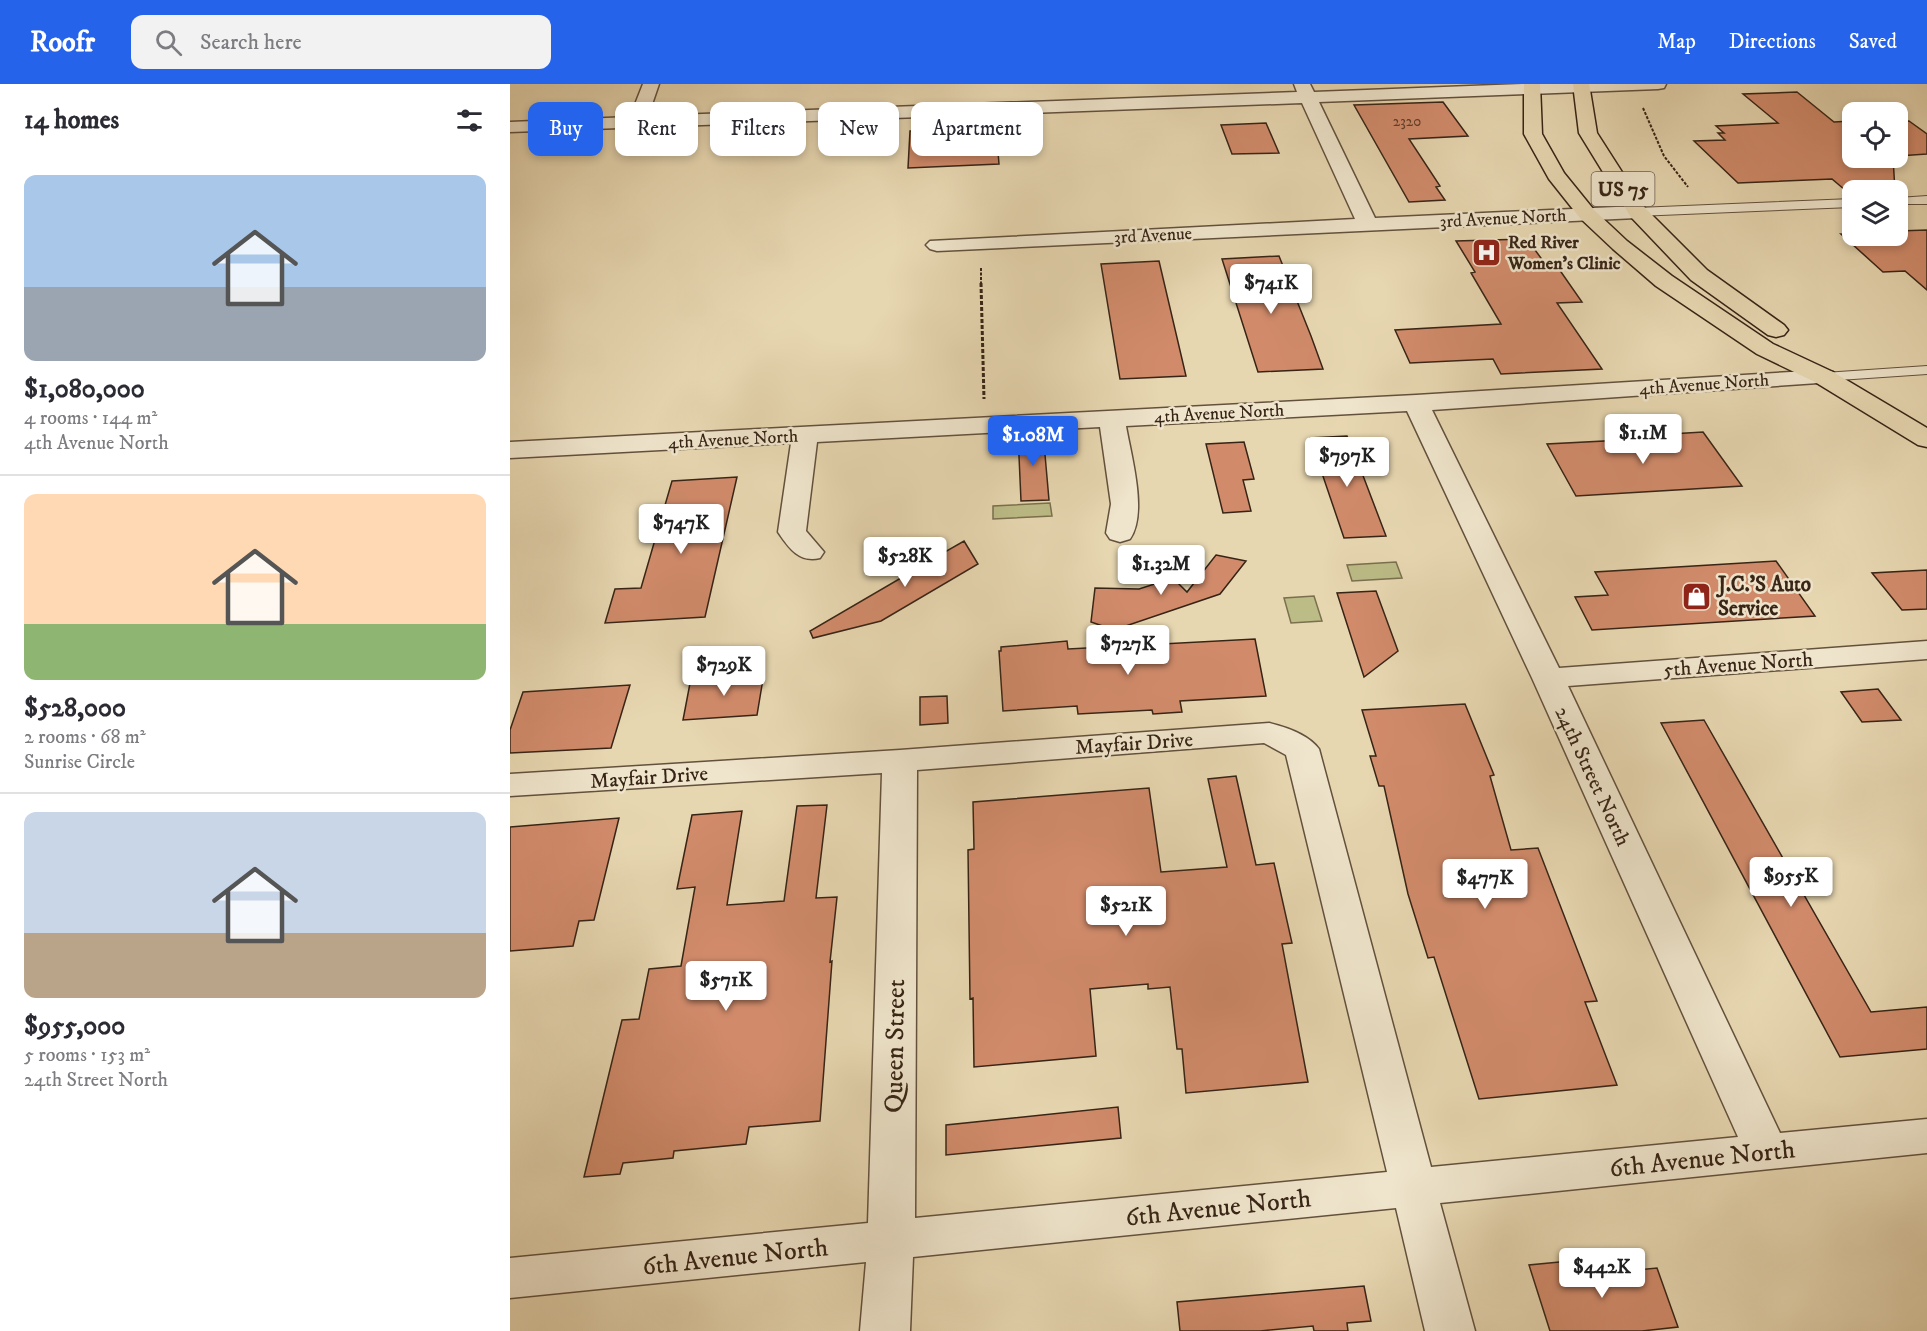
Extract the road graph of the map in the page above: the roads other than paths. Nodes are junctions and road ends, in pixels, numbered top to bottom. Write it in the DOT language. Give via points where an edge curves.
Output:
graph roads {
  1 [pos="651,84"];
  2 [pos="1658,84"];
  3 [pos="1581,85"];
  4 [pos="1532,86"];
  5 [pos="1305,91"];
  6 [pos="644,102"];
  7 [pos="698,119"];
  8 [pos="615,123"];
  9 [pos="510,127"];
  10 [pos="1927,200"];
  11 [pos="1908,201"];
  12 [pos="1842,203"];
  13 [pos="1637,212"];
  14 [pos="1587,214"];
  15 [pos="1368,224"];
  16 [pos="937,244"];
  17 [pos="1927,370"];
  18 [pos="1824,377"];
  19 [pos="1416,403"];
  20 [pos="1112,418"];
  21 [pos="805,435"];
  22 [pos="1927,439"];
  23 [pos="510,450"];
  24 [pos="1120,533"];
  25 [pos="810,552"];
  26 [pos="1927,650"];
  27 [pos="1548,678"];
  28 [pos="900,761"];
  29 [pos="510,785"];
  30 [pos="1927,1136"];
  31 [pos="1767,1152"];
  32 [pos="1414,1187"];
  33 [pos="891,1240"];
  34 [pos="510,1278"];
  35 [pos="885,1331"];
  36 [pos="1450,1331"];
  1 -- 6 [label="street"];
  2 -- 3 [label="street"];
  3 -- 4 [label="street"];
  3 -- 13 [label="main road, US 75" via="1588,133"];
  4 -- 5 [label="street"];
  4 -- 14 [label="main road, US 75" via="1533,134 1556,175"];
  5 -- 7 [label="street"];
  5 -- 15 [label="street"];
  8 -- 9 [label="street"];
  10 -- 11 [label="lane"];
  12 -- 13 [label="lane"];
  13 -- 14 [label="street, 3rd Avenue North"];
  13 -- 18 [label="main road, US 75" via="1699,275 1796,343"];
  14 -- 15 [label="street, 3rd Avenue North"];
  14 -- 18 [label="main road, US 75" via="1664,281 1765,349"];
  15 -- 16 [label="street, 3rd Avenue"];
  17 -- 18 [label="lane, 4th Avenue North"];
  18 -- 19 [label="street, 4th Avenue North"];
  18 -- 22 [label="main road, US 75"];
  19 -- 20 [label="street, 4th Avenue North"];
  19 -- 27 [label="street, 24th Street North"];
  20 -- 21 [label="street, 4th Avenue North"];
  20 -- 24 [label="street" via="1125,504"];
  21 -- 23 [label="street, 4th Avenue North"];
  21 -- 25 [label="street" via="792,532"];
  26 -- 27 [label="street, 5th Avenue North"];
  27 -- 31 [label="street, 24th Street North"];
  28 -- 29 [label="street, Mayfair Drive"];
  28 -- 32 [label="street, Mayfair Drive" via="1269,733 1302,749"];
  28 -- 33 [label="street, Queen Street"];
  30 -- 31 [label="street, 6th Avenue North"];
  31 -- 32 [label="street, 6th Avenue North"];
  32 -- 33 [label="street, 6th Avenue North"];
  32 -- 36 [label="street, Mayfair Drive"];
  33 -- 34 [label="street, 6th Avenue North"];
  33 -- 35 [label="street, Queen Street"];
}
